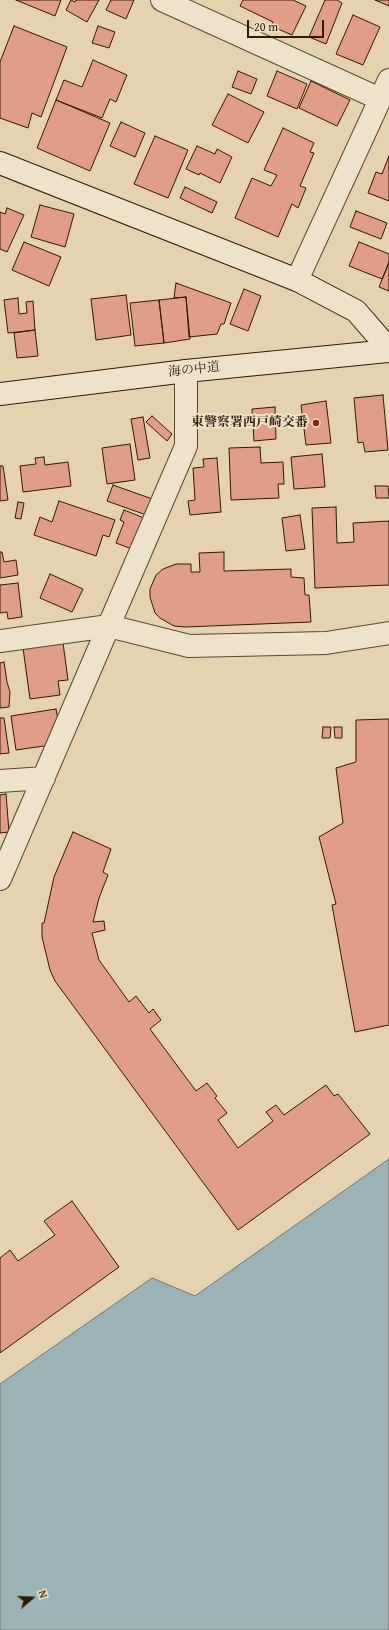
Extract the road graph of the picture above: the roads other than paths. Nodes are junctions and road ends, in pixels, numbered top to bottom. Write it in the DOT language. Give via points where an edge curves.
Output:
graph roads {
  1 [pos="162,0"];
  2 [pos="384,99"];
  3 [pos="0,163"];
  4 [pos="297,280"];
  5 [pos="389,350"];
  6 [pos="186,371"];
  7 [pos="0,394"];
  8 [pos="109,626"];
  9 [pos="389,633"];
  10 [pos="0,641"];
  11 [pos="44,778"];
  12 [pos="0,781"];
  13 [pos="0,879"];
  1 -- 2 [label="street"];
  2 -- 4 [label="street"];
  3 -- 4 [label="street"];
  4 -- 5 [label="street" via="356,311"];
  5 -- 6 [label="street, 海の中道"];
  6 -- 7 [label="street, 海の中道"];
  6 -- 8 [label="street" via="186,446"];
  8 -- 9 [label="street" via="189,646 326,642"];
  8 -- 10 [label="street"];
  8 -- 11 [label="street"];
  11 -- 12 [label="street"];
  11 -- 13 [label="street"];
}
